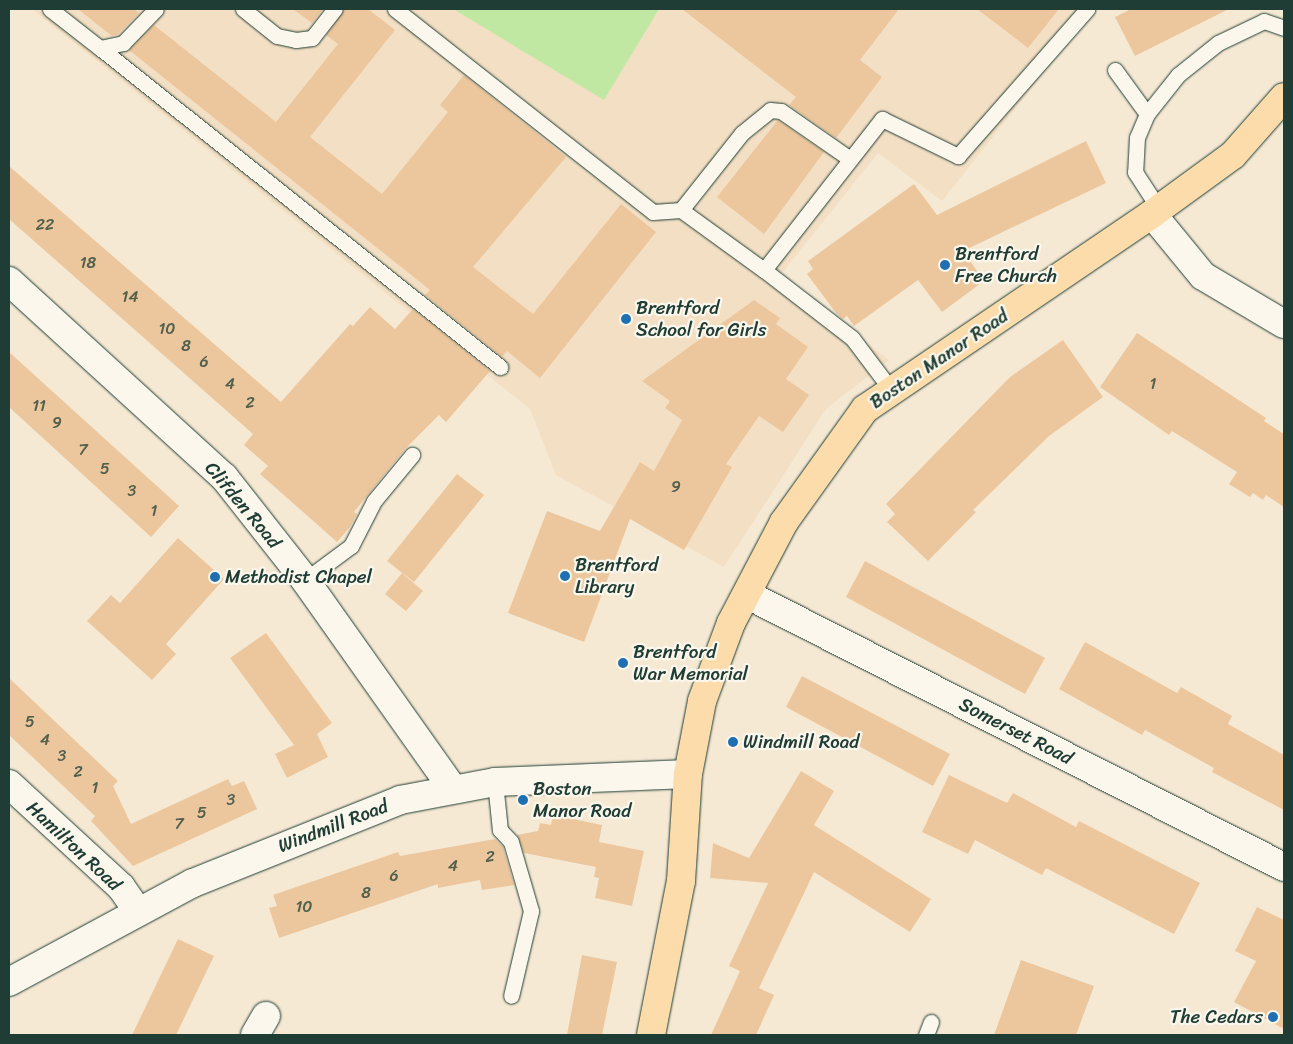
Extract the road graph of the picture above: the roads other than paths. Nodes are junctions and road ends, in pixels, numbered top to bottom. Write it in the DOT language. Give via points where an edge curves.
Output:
graph roads {
  1 [pos="50,9"];
  2 [pos="156,9"];
  3 [pos="243,9"];
  4 [pos="336,9"];
  5 [pos="395,9"];
  6 [pos="1087,9"];
  7 [pos="1284,28"];
  8 [pos="100,48"];
  9 [pos="1115,70"];
  10 [pos="1284,96"];
  11 [pos="1147,114"];
  12 [pos="850,159"];
  13 [pos="680,210"];
  14 [pos="1156,212"];
  15 [pos="764,270"];
  16 [pos="9,281"];
  17 [pos="1284,324"];
  18 [pos="500,367"];
  19 [pos="892,390"];
  20 [pos="412,456"];
  21 [pos="305,580"];
  22 [pos="748,595"];
  23 [pos="688,774"];
  24 [pos="495,782"];
  25 [pos="9,784"];
  26 [pos="453,789"];
  27 [pos="1284,867"];
  28 [pos="138,910"];
  29 [pos="9,982"];
  30 [pos="511,996"];
  31 [pos="651,1035"];
  1 -- 8 [label="lane"];
  2 -- 8 [label="lane" via="122,44"];
  3 -- 4 [label="lane" via="277,36 296,40 312,38"];
  5 -- 13 [label="lane" via="653,212"];
  6 -- 12 [label="lane" via="958,156 882,119"];
  7 -- 11 [label="lane" via="1264,21 1218,43 1178,75"];
  8 -- 18 [label="lane"];
  9 -- 11 [label="lane"];
  10 -- 14 [label="main road, Boston Manor Road" via="1233,155"];
  11 -- 14 [label="lane" via="1138,137 1135,172"];
  12 -- 13 [label="lane" via="781,111 770,110 742,133"];
  12 -- 15 [label="lane"];
  13 -- 15 [label="lane"];
  14 -- 17 [label="street" via="1203,276"];
  14 -- 19 [label="main road, Boston Manor Road"];
  15 -- 19 [label="lane" via="852,338"];
  16 -- 21 [label="street, Clifden Road" via="224,477"];
  19 -- 22 [label="main road, Boston Manor Road" via="865,409 784,522"];
  20 -- 21 [label="lane" via="374,501 351,546"];
  21 -- 26 [label="street, Clifden Road"];
  22 -- 23 [label="main road, Boston Manor Road" via="731,623 702,701"];
  22 -- 27 [label="street, Somerset Road"];
  23 -- 24 [label="street, Windmill Road"];
  23 -- 31 [label="main road, Boston Manor Road" via="682,881"];
  24 -- 26 [label="street, Windmill Road"];
  24 -- 30 [label="lane" via="500,830 512,842 531,910"];
  25 -- 28 [label="street, Hamilton Road" via="121,888"];
  26 -- 28 [label="street, Windmill Road" via="400,800 218,872"];
  28 -- 29 [label="street, Windmill Road"];
}
